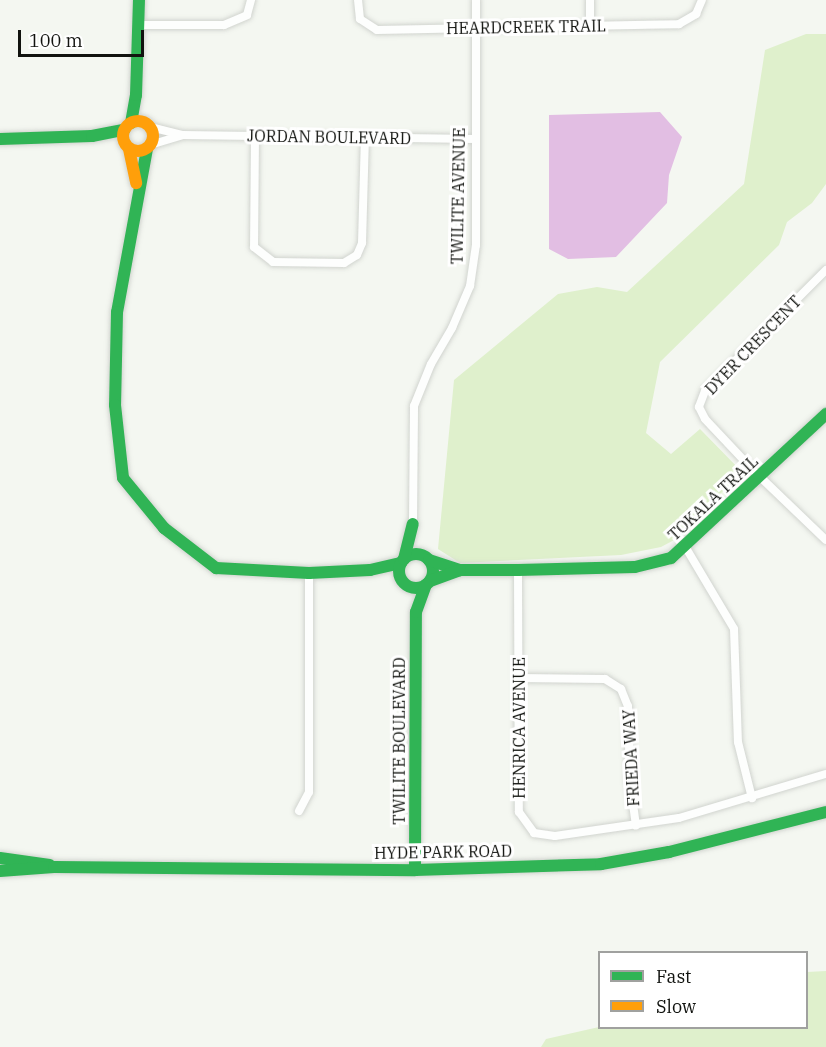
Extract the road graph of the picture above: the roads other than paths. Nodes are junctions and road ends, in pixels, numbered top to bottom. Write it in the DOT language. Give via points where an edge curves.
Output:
graph roads {
  1 [pos="139,0"];
  2 [pos="251,0"];
  3 [pos="358,0"];
  4 [pos="476,0"];
  5 [pos="590,0"];
  6 [pos="702,0"];
  7 [pos="139,26"];
  8 [pos="590,26"];
  9 [pos="476,29"];
  10 [pos="137,125"];
  11 [pos="182,135"];
  12 [pos="92,136"];
  13 [pos="255,136"];
  14 [pos="0,138"];
  15 [pos="365,138"];
  16 [pos="476,139"];
  17 [pos="127,147"];
  18 [pos="149,147"];
  19 [pos="137,187"];
  20 [pos="826,270"];
  21 [pos="826,414"];
  22 [pos="760,477"];
  23 [pos="413,524"];
  24 [pos="826,540"];
  25 [pos="686,548"];
  26 [pos="427,558"];
  27 [pos="402,561"];
  28 [pos="370,570"];
  29 [pos="460,570"];
  30 [pos="518,570"];
  31 [pos="309,573"];
  32 [pos="403,582"];
  33 [pos="428,583"];
  34 [pos="416,612"];
  35 [pos="519,678"];
  36 [pos="826,774"];
  37 [pos="752,798"];
  38 [pos="299,811"];
  39 [pos="826,812"];
  40 [pos="636,826"];
  41 [pos="0,858"];
  42 [pos="54,867"];
  43 [pos="415,870"];
  44 [pos="0,871"];
  1 -- 7 [label="street"];
  2 -- 7 [label="street" via="247,15 224,25"];
  3 -- 9 [label="street, HEARDCREEK TRAIL" via="360,19 369,28"];
  4 -- 9 [label="street, TWILITE AVENUE"];
  5 -- 8 [label="street"];
  6 -- 8 [label="street, HEARDCREEK TRAIL" via="696,14 679,24"];
  7 -- 10 [label="street"];
  8 -- 9 [label="street, HEARDCREEK TRAIL"];
  9 -- 16 [label="street, TWILITE AVENUE"];
  10 -- 11 [label="street, JORDAN BOULEVARD"];
  10 -- 12 [label="street"];
  10 -- 17 [label="street"];
  10 -- 18 [label="street" via="153,136"];
  11 -- 13 [label="street, JORDAN BOULEVARD"];
  11 -- 18 [label="street, JORDAN BOULEVARD"];
  12 -- 14 [label="street"];
  12 -- 17 [label="street"];
  13 -- 15 [label="street, JORDAN BOULEVARD"];
  13 -- 15 [label="street" via="254,247 273,262 344,263 357,255 362,243"];
  15 -- 16 [label="street, JORDAN BOULEVARD"];
  16 -- 23 [label="street, TWILITE AVENUE" via="476,245 470,286 414,406"];
  17 -- 18 [label="street"];
  17 -- 19 [label="street"];
  18 -- 19 [label="street"];
  19 -- 31 [label="street" via="117,312 115,405 123,478 164,528 216,568"];
  20 -- 22 [label="street, DYER CRESCENT" via="705,391 700,401 705,419"];
  21 -- 22 [label="street, TOKALA TRAIL"];
  22 -- 24 [label="street"];
  22 -- 25 [label="street, TOKALA TRAIL"];
  23 -- 26 [label="street, TWILITE AVENUE"];
  23 -- 27 [label="street, TWILITE AVENUE"];
  25 -- 30 [label="street, TOKALA TRAIL" via="671,558 635,567"];
  25 -- 37 [label="street" via="734,628 738,742"];
  26 -- 27 [label="street" via="414,554"];
  26 -- 29 [label="street, TOKALA TRAIL"];
  26 -- 33 [label="street" via="433,571"];
  27 -- 28 [label="street"];
  27 -- 32 [label="street"];
  28 -- 31 [label="street"];
  28 -- 32 [label="street"];
  29 -- 30 [label="street, TOKALA TRAIL"];
  29 -- 33 [label="street, TOKALA TRAIL"];
  30 -- 35 [label="street, HENRICA AVENUE"];
  31 -- 38 [label="street" via="309,792"];
  32 -- 33 [label="street" via="415,588"];
  32 -- 34 [label="street, TWILITE BOULEVARD"];
  33 -- 34 [label="street, TWILITE BOULEVARD"];
  34 -- 43 [label="street, TWILITE BOULEVARD"];
  35 -- 40 [label="street, FRIEDA WAY" via="605,679 621,689 628,706 630,782"];
  35 -- 40 [label="street, HENRICA AVENUE" via="519,812 528,828 555,836"];
  36 -- 37 [label="street, HENRICA AVENUE"];
  37 -- 40 [label="street, HENRICA AVENUE"];
  39 -- 43 [label="street, HYDE PARK ROAD" via="628,861 550,868"];
  41 -- 42 [label="street, HYDE PARK ROAD"];
  42 -- 43 [label="street, HYDE PARK ROAD"];
  42 -- 44 [label="street, HYDE PARK ROAD"];
}
